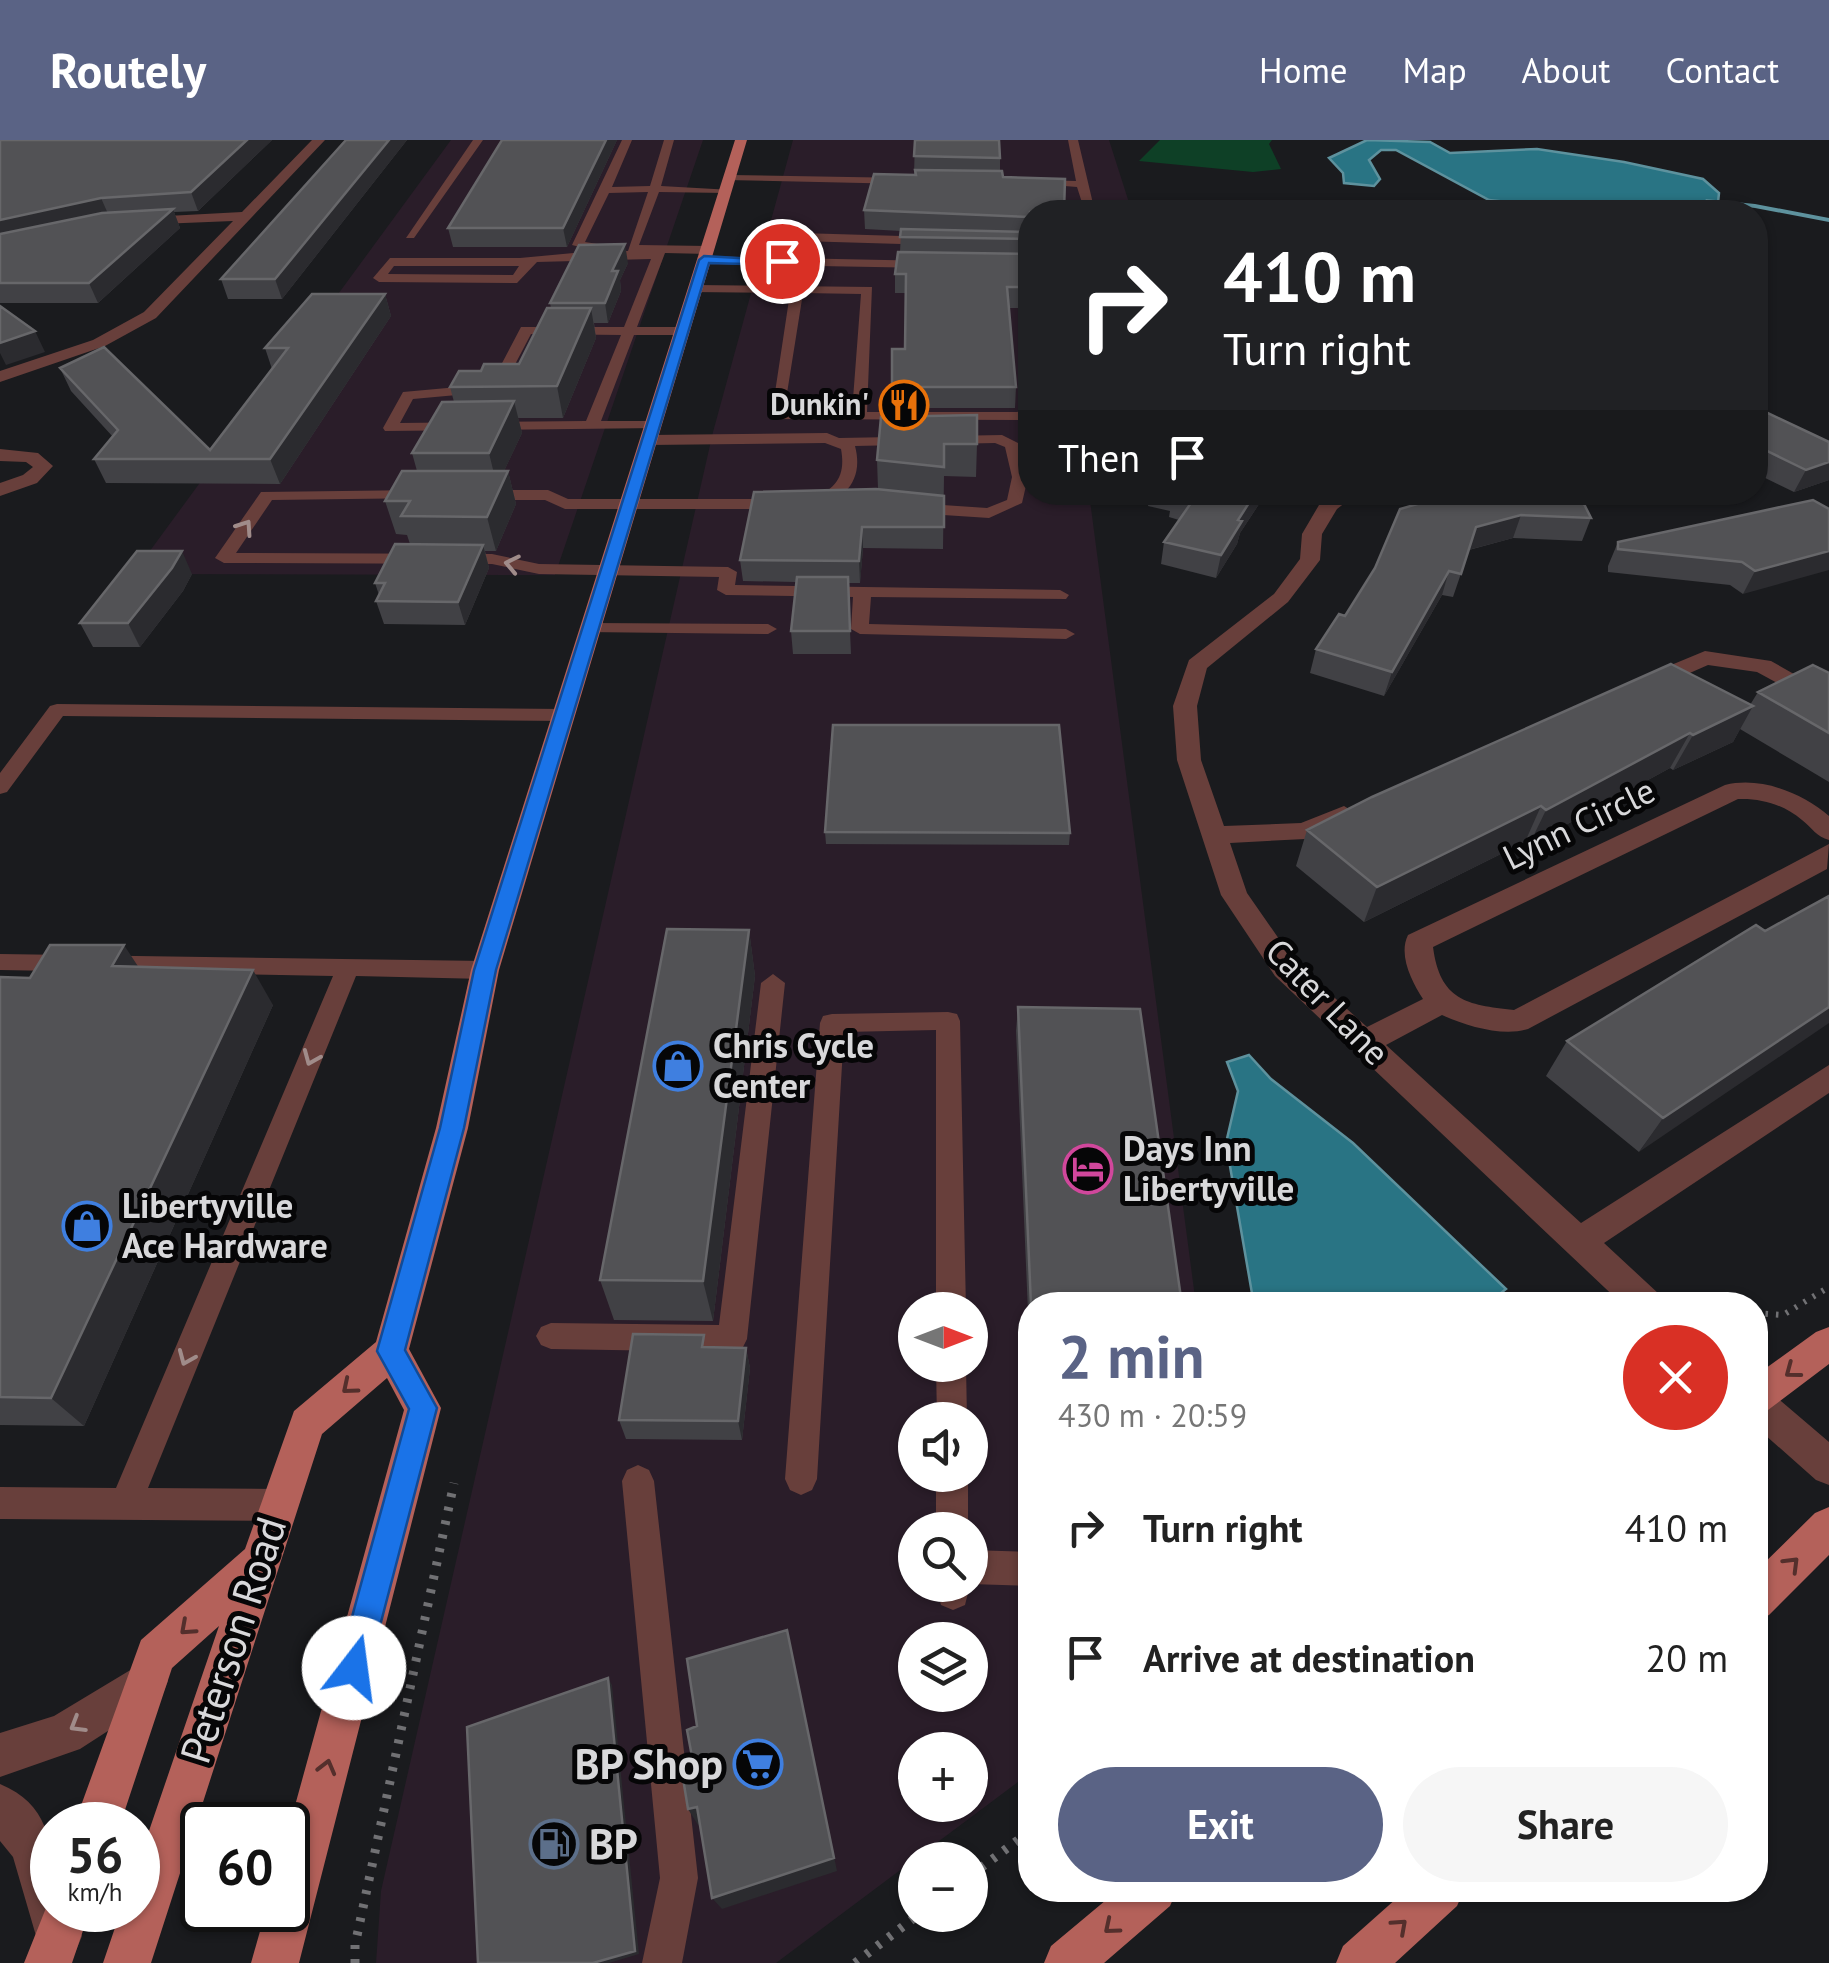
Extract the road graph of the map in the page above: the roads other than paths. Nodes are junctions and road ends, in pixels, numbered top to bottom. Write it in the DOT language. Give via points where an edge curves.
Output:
graph roads {
  1 [pos="319,140"];
  2 [pos="478,140"];
  3 [pos="627,140"];
  4 [pos="669,140"];
  5 [pos="742,140"];
  6 [pos="1073,140"];
  7 [pos="923,181"];
  8 [pos="1022,183"];
  9 [pos="728,184"];
  10 [pos="1082,184"];
  11 [pos="656,189"];
  12 [pos="605,190"];
  13 [pos="1087,200"];
  14 [pos="246,216"];
  15 [pos="124,223"];
  16 [pos="410,236"];
  17 [pos="953,242"];
  18 [pos="632,249"];
  19 [pos="660,252"];
  20 [pos="706,255"];
  21 [pos="528,260"];
  22 [pos="782,261"];
  23 [pos="954,265"];
  24 [pos="696,289"];
  25 [pos="797,290"];
  26 [pos="630,330"];
  27 [pos="682,332"];
  28 [pos="0,377"];
  29 [pos="859,416"];
  30 [pos="1018,416"];
  31 [pos="591,428"];
  32 [pos="651,433"];
  33 [pos="840,442"];
  34 [pos="0,456"];
  35 [pos="1018,469"];
  36 [pos="1018,486"];
  37 [pos="0,490"];
  38 [pos="436,495"];
  39 [pos="454,495"];
  40 [pos="629,504"];
  41 [pos="1328,505"];
  42 [pos="892,506"];
  43 [pos="608,570"];
  44 [pos="862,592"];
  45 [pos="1060,595"];
  46 [pos="591,628"];
  47 [pos="768,629"];
  48 [pos="1066,634"];
  49 [pos="1614,698"];
  50 [pos="1829,704"];
  51 [pos="564,714"];
  52 [pos="0,788"];
  53 [pos="1360,808"];
  54 [pos="1829,832"];
  55 [pos="1214,834"];
  56 [pos="1829,853"];
  57 [pos="0,962"];
  58 [pos="348,968"];
  59 [pos="485,970"];
  60 [pos="773,984"];
  61 [pos="1440,1003"];
  62 [pos="1363,1044"];
  63 [pos="1829,1077"];
  64 [pos="1579,1242"];
  65 [pos="951,1292"];
  66 [pos="1634,1292"];
  67 [pos="551,1336"];
  68 [pos="1829,1343"];
  69 [pos="391,1351"];
  70 [pos="1768,1390"];
  71 [pos="1768,1412"];
  72 [pos="1829,1467"];
  73 [pos="801,1480"];
  74 [pos="638,1481"];
  75 [pos="0,1504"];
  76 [pos="125,1504"];
  77 [pos="278,1505"];
  78 [pos="1829,1527"];
  79 [pos="259,1562"];
  80 [pos="1018,1571"];
  81 [pos="988,1577"];
  82 [pos="1768,1588"];
  83 [pos="147,1681"];
  84 [pos="0,1754"];
  85 [pos="104,1802"];
  86 [pos="0,1806"];
  87 [pos="1140,1902"];
  88 [pos="1427,1902"];
  89 [pos="57,1936"];
  90 [pos="127,1963"];
  91 [pos="275,1963"];
  92 [pos="662,1963"];
  93 [pos="1068,1963"];
  94 [pos="1360,1963"];
  1 -- 14 [label="street"];
  2 -- 16 [label="lane"];
  3 -- 12 [label="lane"];
  4 -- 11 [label="lane"];
  5 -- 9 [label="main road"];
  6 -- 10 [label="lane"];
  7 -- 9 [label="lane"];
  8 -- 10 [label="lane"];
  9 -- 11 [label="lane"];
  9 -- 20 [label="main road"];
  10 -- 13 [label="lane"];
  11 -- 12 [label="lane"];
  11 -- 18 [label="lane"];
  12 -- 18 [label="lane" via="578,245"];
  14 -- 15 [label="street"];
  14 -- 28 [label="street" via="140,322"];
  17 -- 22 [label="lane" via="800,238 788,240"];
  18 -- 19 [label="lane"];
  19 -- 20 [label="lane"];
  19 -- 21 [label="lane"];
  19 -- 26 [label="lane"];
  20 -- 22 [label="lane"];
  20 -- 24 [label="main road"];
  21 -- 21 [label="lane" via="390,262 378,278 518,279"];
  22 -- 23 [label="lane"];
  24 -- 25 [label="lane"];
  24 -- 27 [label="main road"];
  25 -- 29 [label="lane" via="868,290"];
  25 -- 29 [label="lane" via="776,416"];
  26 -- 27 [label="lane"];
  26 -- 31 [label="lane"];
  26 -- 31 [label="lane" via="526,330 496,388 408,395 390,428"];
  27 -- 32 [label="main road"];
  29 -- 30 [label="lane"];
  31 -- 32 [label="lane"];
  32 -- 33 [label="lane"];
  32 -- 40 [label="main road"];
  33 -- 35 [label="lane" via="998,438 1012,444"];
  33 -- 40 [label="lane" via="854,466 841,499"];
  34 -- 37 [label="street" via="31,456 44,466 30,480"];
  36 -- 42 [label="lane" via="1014,503 990,513"];
  43 -- 38 [label="lane, one-way" via="492,559 224,558 267,494"];
  39 -- 40 [label="lane"];
  40 -- 43 [label="main road"];
  41 -- 55 [label="street, Cater Lane" via="1312,534 1310,560 1281,598 1197,666 1185,706 1189,760"];
  43 -- 44 [label="lane" via="728,572 726,590"];
  43 -- 46 [label="main road"];
  44 -- 45 [label="lane"];
  44 -- 48 [label="lane" via="860,628"];
  46 -- 47 [label="lane"];
  46 -- 51 [label="main road"];
  49 -- 50 [label="street" via="1705,658 1763,666"];
  51 -- 52 [label="lane" via="57,710"];
  51 -- 59 [label="main road"];
  53 -- 55 [label="street" via="1306,831"];
  54 -- 61 [label="street, Lynn Circle" via="1782,796 1734,791 1418,942 1420,970"];
  55 -- 62 [label="street, Cater Lane" via="1234,894 1285,969"];
  56 -- 61 [label="street" via="1518,1021 1474,1017"];
  57 -- 58 [label="lane"];
  58 -- 59 [label="lane"];
  58 -- 76 [label="lane, one-way"];
  59 -- 69 [label="main road" via="452,1128"];
  60 -- 67 [label="lane" via="732,1339"];
  61 -- 62 [label="street"];
  62 -- 64 [label="street, Cater Lane"];
  63 -- 64 [label="street"];
  64 -- 66 [label="street, Cater Lane"];
  65 -- 73 [label="lane" via="948,1021 832,1022"];
  68 -- 70 [label="main road, one-way"];
  69 -- 77 [label="main road, Peterson Road, one-way" via="307,1422"];
  91 -- 69 [label="main road, one-way" via="423,1408"];
  71 -- 72 [label="street"];
  74 -- 92 [label="lane" via="679,1878"];
  75 -- 76 [label="lane"];
  76 -- 77 [label="lane"];
  77 -- 79 [label="main road, Peterson Road"];
  82 -- 78 [label="main road, one-way"];
  79 -- 83 [label="main road, one-way" via="156,1655"];
  79 -- 90 [label="main road, Peterson Road"];
  80 -- 81 [label="lane"];
  83 -- 84 [label="street, one-way" via="65,1734"];
  83 -- 85 [label="main road"];
  86 -- 89 [label="street" via="32,1845"];
  87 -- 93 [label="main road, one-way"];
  94 -- 88 [label="main road, one-way"];
}
